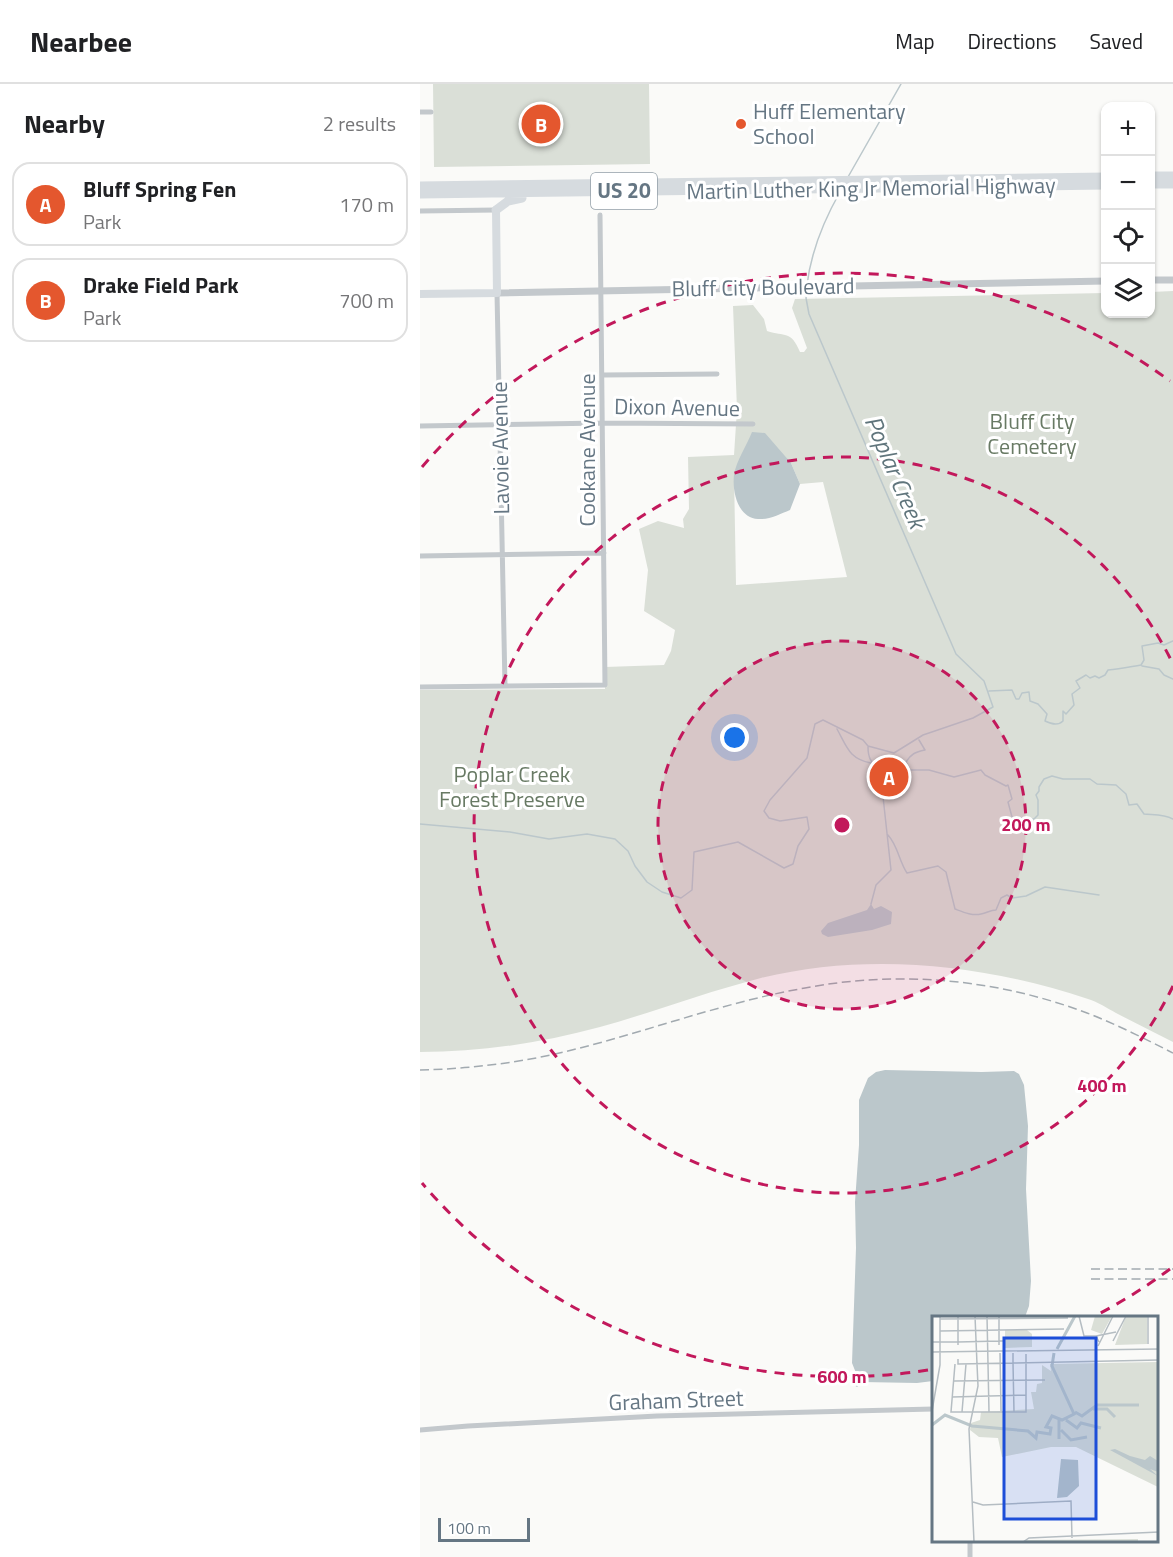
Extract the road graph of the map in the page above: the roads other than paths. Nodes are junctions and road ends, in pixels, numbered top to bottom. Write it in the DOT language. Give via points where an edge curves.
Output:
graph roads {
  1 [pos="420,112"];
  2 [pos="431,112"];
  3 [pos="1155,176"];
  4 [pos="1173,176"];
  5 [pos="1101,177"];
  6 [pos="1155,184"];
  7 [pos="1173,184"];
  8 [pos="830,185"];
  9 [pos="1101,185"];
  10 [pos="420,186"];
  11 [pos="584,192"];
  12 [pos="420,194"];
  13 [pos="496,210"];
  14 [pos="420,211"];
  15 [pos="600,215"];
  16 [pos="1155,280"];
  17 [pos="1173,280"];
  18 [pos="1101,281"];
  19 [pos="602,290"];
  20 [pos="497,293"];
  21 [pos="420,294"];
  22 [pos="603,375"];
  23 [pos="717,375"];
  24 [pos="603,423"];
  25 [pos="753,424"];
  26 [pos="500,425"];
  27 [pos="420,426"];
  28 [pos="604,553"];
  29 [pos="502,555"];
  30 [pos="420,556"];
  31 [pos="504,686"];
  32 [pos="420,687"];
  33 [pos="932,1408"];
  34 [pos="420,1430"];
  1 -- 2 [label="street"];
  3 -- 4 [label="highway"];
  5 -- 8 [label="highway, Martin Luther King Jr Memorial Highway / US 20" via="860,181"];
  6 -- 7 [label="highway"];
  8 -- 9 [label="highway, Martin Luther King Jr Memorial Highway / US 20" via="851,189"];
  8 -- 10 [label="highway, Martin Luther King Jr Memorial Highway / US 20"];
  8 -- 11 [label="highway, Martin Luther King Jr Memorial Highway / US 20"];
  11 -- 12 [label="highway, Martin Luther King Jr Memorial Highway / US 20"];
  11 -- 13 [label="highway" via="562,197 514,198"];
  13 -- 14 [label="street"];
  13 -- 20 [label="main road, Lavoie Avenue"];
  15 -- 19 [label="street, Cookane Avenue"];
  16 -- 17 [label="street"];
  18 -- 19 [label="street, Bluff City Boulevard"];
  19 -- 20 [label="street, Bluff City Boulevard"];
  19 -- 22 [label="street, Cookane Avenue"];
  20 -- 21 [label="main road, Bluff City Boulevard"];
  20 -- 26 [label="street, Lavoie Avenue"];
  22 -- 23 [label="street"];
  22 -- 24 [label="street, Cookane Avenue"];
  24 -- 25 [label="street, Dixon Avenue"];
  24 -- 26 [label="street, Dixon Avenue"];
  24 -- 28 [label="street, Cookane Avenue"];
  26 -- 27 [label="street, Dixon Avenue"];
  26 -- 29 [label="street, Lavoie Avenue"];
  28 -- 29 [label="street"];
  28 -- 31 [label="street, Cookane Avenue" via="605,685"];
  29 -- 30 [label="street"];
  29 -- 31 [label="street, Lavoie Avenue"];
  31 -- 32 [label="street"];
  33 -- 34 [label="street, Graham Street" via="657,1416"];
}
